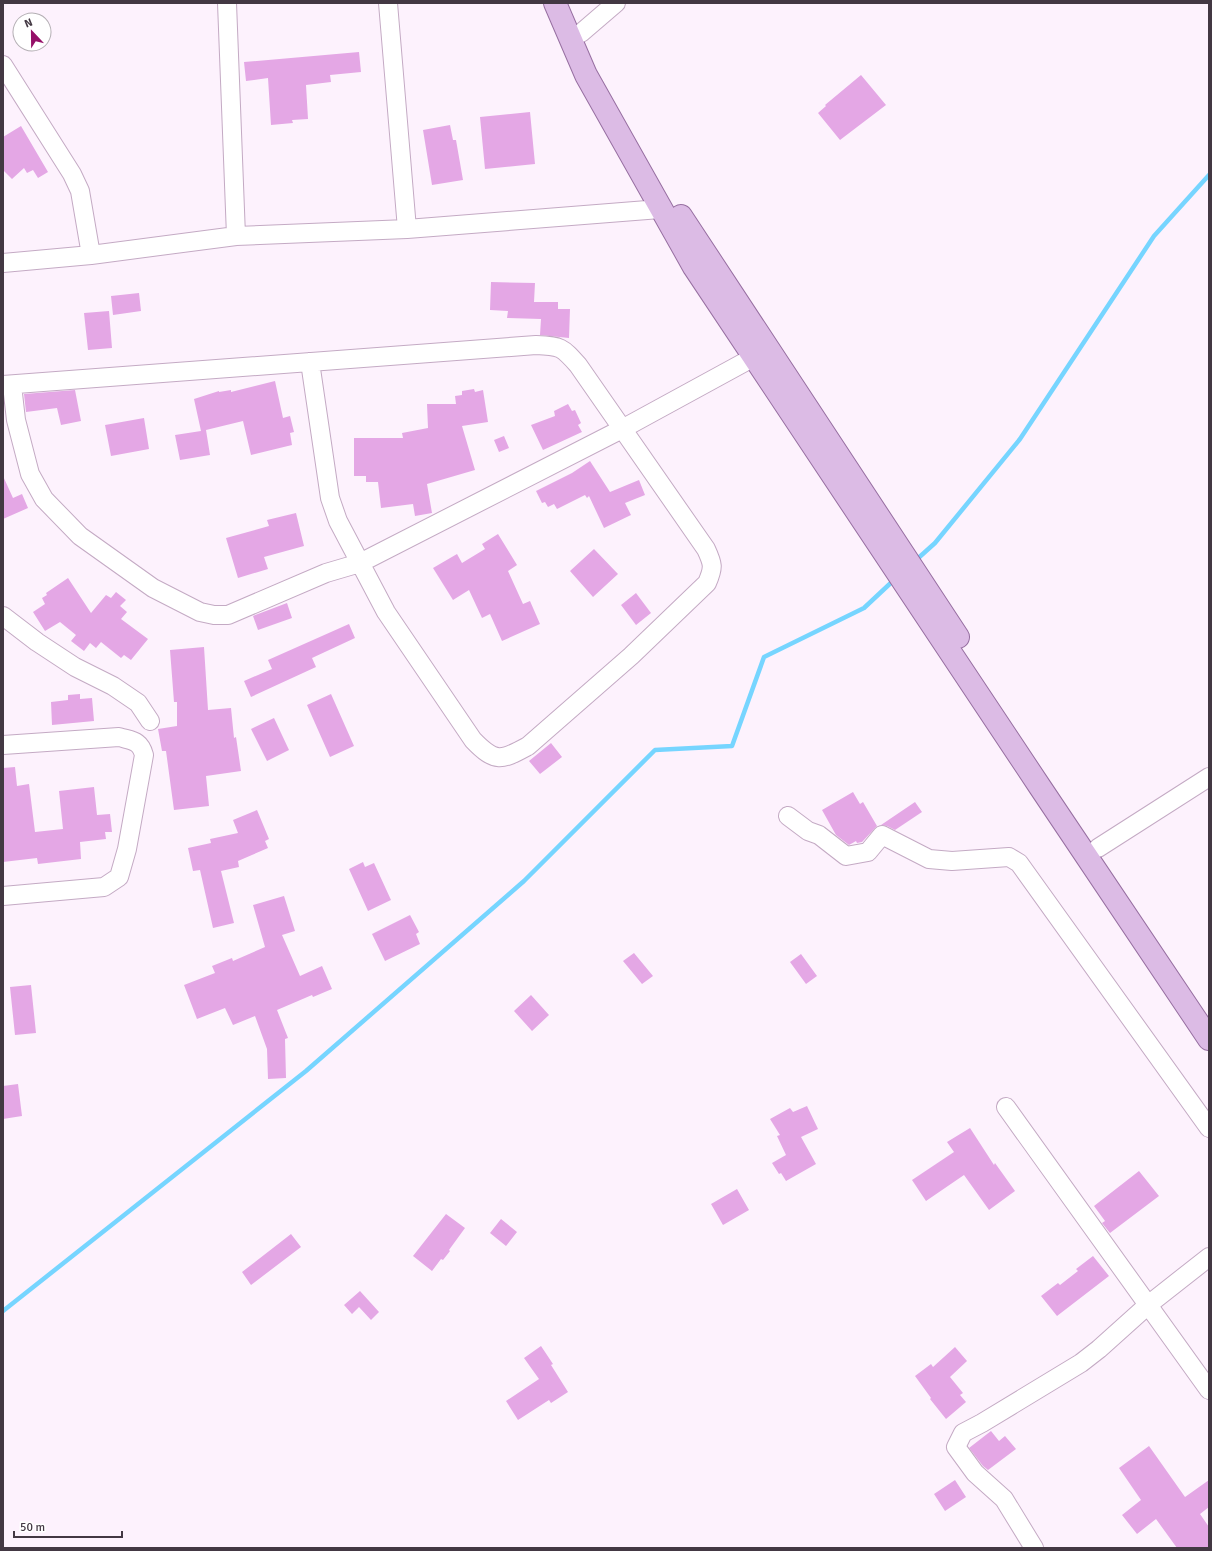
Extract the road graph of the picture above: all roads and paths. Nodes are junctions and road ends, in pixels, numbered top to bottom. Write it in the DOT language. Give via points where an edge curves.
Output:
graph roads {
  1 [pos="227,3"];
  2 [pos="388,3"];
  3 [pos="555,3"];
  4 [pos="570,3"];
  5 [pos="616,3"];
  6 [pos="581,33"];
  7 [pos="3,65"];
  8 [pos="660,209"];
  9 [pos="407,229"];
  10 [pos="236,236"];
  11 [pos="91,255"];
  12 [pos="3,263"];
  13 [pos="754,357"];
  14 [pos="310,362"];
  15 [pos="8,385"];
  16 [pos="622,429"];
  17 [pos="360,563"];
  18 [pos="3,616"];
  19 [pos="150,721"];
  20 [pos="3,745"];
  21 [pos="1209,776"];
  22 [pos="788,816"];
  23 [pos="1098,848"];
  24 [pos="3,896"];
  25 [pos="1209,1014"];
  26 [pos="1209,1039"];
  27 [pos="1006,1107"];
  28 [pos="1209,1128"];
  29 [pos="1209,1257"];
  30 [pos="1148,1305"];
  31 [pos="1209,1390"];
  32 [pos="1034,1548"];
  1 -- 10 [label="street"];
  2 -- 9 [label="street"];
  3 -- 8 [label="main road" via="586,75"];
  4 -- 6 [label="main road"];
  5 -- 6 [label="street"];
  6 -- 23 [label="main road" via="600,76 649,166"];
  7 -- 11 [label="street" via="72,174 80,191"];
  8 -- 9 [label="street"];
  8 -- 13 [label="main road" via="694,267"];
  9 -- 10 [label="street"];
  10 -- 11 [label="street"];
  11 -- 12 [label="street"];
  13 -- 16 [label="street"];
  13 -- 26 [label="main road"];
  14 -- 15 [label="street"];
  14 -- 16 [label="street" via="553,346 565,350 578,365"];
  14 -- 17 [label="street" via="330,498 338,521"];
  15 -- 17 [label="street" via="30,474 44,499 80,536 153,588 200,612 228,615 326,573"];
  16 -- 17 [label="street"];
  16 -- 17 [label="street" via="706,549 712,570 707,583 631,656 528,746 510,756 499,758 485,753 474,740 386,612"];
  18 -- 19 [label="street" via="69,663 113,686 138,703"];
  20 -- 24 [label="street" via="119,737 137,742 144,755 127,849 119,877 104,887"];
  21 -- 23 [label="street"];
  22 -- 28 [label="street" via="846,856 868,852 882,834 929,859 952,861 1010,857 1019,863"];
  23 -- 25 [label="main road"];
  27 -- 30 [label="street"];
  29 -- 30 [label="street"];
  30 -- 31 [label="street"];
  30 -- 32 [label="street" via="1081,1363 963,1433 956,1447 975,1472 1004,1499"];
}
